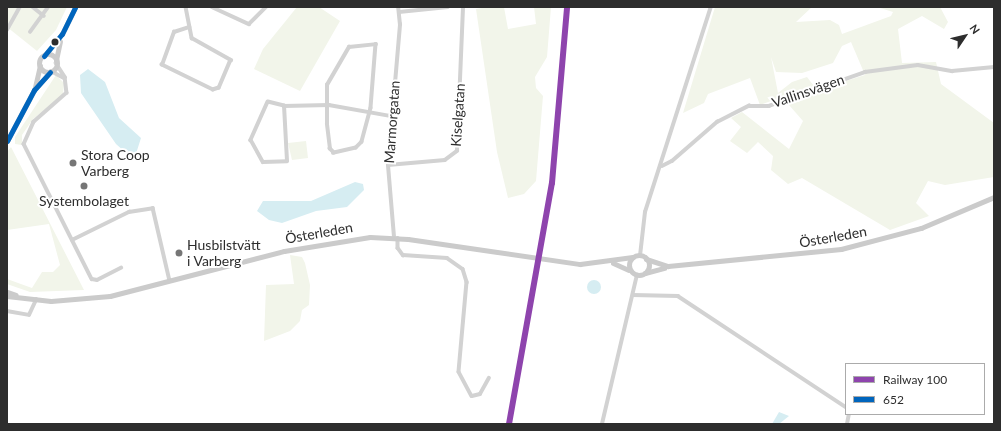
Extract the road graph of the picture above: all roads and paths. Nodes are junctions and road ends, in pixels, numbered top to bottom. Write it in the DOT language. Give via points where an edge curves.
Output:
graph roads {
  1 [pos="20,7"];
  2 [pos="33,7"];
  3 [pos="48,7"];
  4 [pos="75,7"];
  5 [pos="186,7"];
  6 [pos="212,7"];
  7 [pos="266,7"];
  8 [pos="398,7"];
  9 [pos="448,7"];
  10 [pos="463,7"];
  11 [pos="711,7"];
  12 [pos="399,12"];
  13 [pos="44,16"];
  14 [pos="188,27"];
  15 [pos="7,30"];
  16 [pos="30,32"];
  17 [pos="62,34"];
  18 [pos="44,56"];
  19 [pos="56,62"];
  20 [pos="40,66"];
  21 [pos="994,67"];
  22 [pos="51,72"];
  23 [pos="66,81"];
  24 [pos="34,90"];
  25 [pos="325,105"];
  26 [pos="284,106"];
  27 [pos="370,112"];
  28 [pos="391,116"];
  29 [pos="7,141"];
  30 [pos="388,165"];
  31 [pos="662,166"];
  32 [pos="994,197"];
  33 [pos="396,237"];
  34 [pos="72,240"];
  35 [pos="640,256"];
  36 [pos="633,257"];
  37 [pos="646,259"];
  38 [pos="610,262"];
  39 [pos="669,266"];
  40 [pos="121,268"];
  41 [pos="630,271"];
  42 [pos="643,274"];
  43 [pos="637,275"];
  44 [pos="170,281"];
  45 [pos="7,292"];
  46 [pos="633,295"];
  47 [pos="7,296"];
  48 [pos="36,300"];
  49 [pos="7,311"];
  50 [pos="489,378"];
  51 [pos="845,406"];
  52 [pos="602,424"];
  1 -- 15 [label="street"];
  2 -- 13 [label="street"];
  3 -- 13 [label="street"];
  4 -- 17 [label="main road"];
  5 -- 14 [label="street"];
  6 -- 7 [label="street" via="249,24"];
  8 -- 12 [label="street, Marmorgatan"];
  9 -- 12 [label="street"];
  10 -- 30 [label="street, Kiselgatan" via="457,151 445,160"];
  11 -- 31 [label="street"];
  12 -- 28 [label="street, Marmorgatan"];
  13 -- 16 [label="street"];
  14 -- 14 [label="street" via="194,40 230,57 219,88 213,90 162,65 174,32"];
  17 -- 18 [label="main road"];
  17 -- 19 [label="main road"];
  18 -- 19 [label="main road" via="52,56"];
  18 -- 20 [label="main road"];
  19 -- 22 [label="main road"];
  19 -- 23 [label="street"];
  20 -- 22 [label="main road"];
  20 -- 24 [label="main road"];
  21 -- 31 [label="street, Vallinsvägen" via="952,71 918,65 865,72 769,106 749,106 717,122"];
  22 -- 23 [label="street"];
  22 -- 24 [label="main road"];
  23 -- 34 [label="street" via="63,99 34,122 23,141"];
  24 -- 29 [label="main road"];
  25 -- 26 [label="street"];
  25 -- 27 [label="street"];
  25 -- 27 [label="street" via="330,149 334,153 359,145"];
  25 -- 27 [label="street" via="327,85 348,48 374,43"];
  26 -- 26 [label="street" via="287,161 262,162 251,140 268,102"];
  27 -- 28 [label="street"];
  28 -- 30 [label="street, Marmorgatan"];
  30 -- 33 [label="street, Marmorgatan"];
  31 -- 35 [label="street" via="642,220"];
  32 -- 39 [label="main road, Österleden" via="921,228 841,249"];
  33 -- 38 [label="main road, Österleden" via="558,262"];
  33 -- 44 [label="main road, Österleden" via="346,239"];
  33 -- 50 [label="street, Marmorgatan" via="398,248 403,255 447,258 463,269 467,282 459,372 472,396 480,394"];
  34 -- 40 [label="street" via="94,280"];
  34 -- 44 [label="street" via="129,212 152,208"];
  35 -- 36 [label="main road, Österleden"];
  35 -- 37 [label="main road, Österleden"];
  36 -- 38 [label="main road, Österleden"];
  36 -- 41 [label="main road" via="629,263"];
  37 -- 39 [label="main road, Österleden"];
  37 -- 42 [label="main road" via="648,266"];
  38 -- 41 [label="main road, Österleden"];
  39 -- 42 [label="main road, Österleden"];
  41 -- 43 [label="main road, Österleden"];
  42 -- 43 [label="main road, Österleden"];
  43 -- 46 [label="street"];
  44 -- 48 [label="main road, Österleden" via="81,300"];
  45 -- 48 [label="main road, Österleden"];
  46 -- 51 [label="street" via="678,296"];
  46 -- 52 [label="street"];
  47 -- 48 [label="main road, Österleden"];
  48 -- 49 [label="street" via="29,315"];
}
